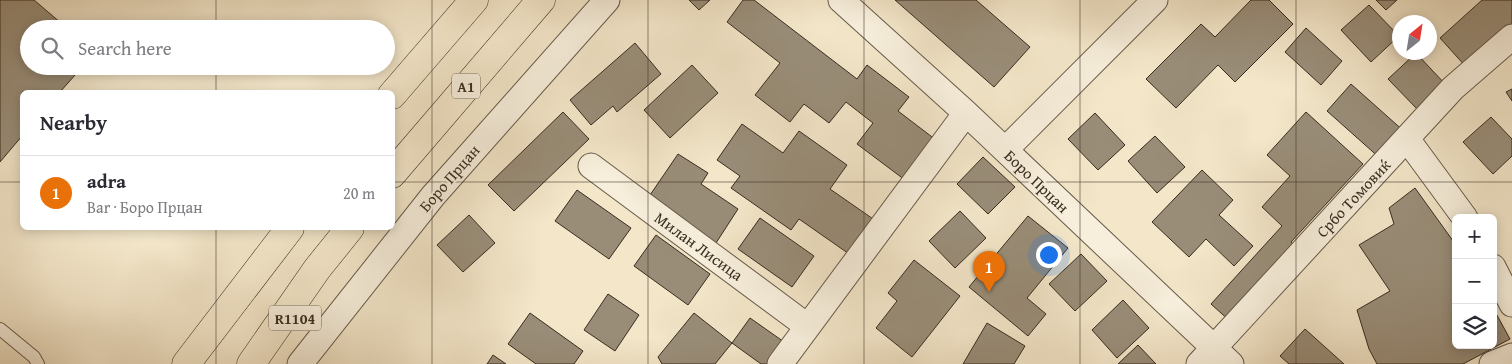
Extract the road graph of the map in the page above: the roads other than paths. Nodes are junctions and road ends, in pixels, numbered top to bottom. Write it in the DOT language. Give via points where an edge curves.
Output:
graph roads {
  1 [pos="474,0"];
  2 [pos="541,0"];
  3 [pos="607,0"];
  4 [pos="841,0"];
  5 [pos="1155,0"];
  6 [pos="1512,37"];
  7 [pos="395,92"];
  8 [pos="966,113"];
  9 [pos="1407,139"];
  10 [pos="1005,150"];
  11 [pos="591,166"];
  12 [pos="395,170"];
  13 [pos="1462,214"];
  14 [pos="288,230"];
  15 [pos="348,230"];
  16 [pos="317,269"];
  17 [pos="1497,275"];
  18 [pos="1512,304"];
  19 [pos="808,326"];
  20 [pos="0,329"];
  21 [pos="1512,356"];
  22 [pos="1214,359"];
  23 [pos="38,364"];
  24 [pos="186,364"];
  25 [pos="251,364"];
  26 [pos="267,364"];
  27 [pos="300,364"];
  28 [pos="780,364"];
  29 [pos="1492,364"];
  1 -- 7 [label="highway"];
  2 -- 12 [label="highway, A1"];
  3 -- 27 [label="street, Боро Прцан" via="433,196"];
  4 -- 8 [label="street, Боро Прцан"];
  5 -- 10 [label="street"];
  6 -- 9 [label="street, Србо Томовиќ" via="1453,88"];
  8 -- 10 [label="street, Боро Прцан"];
  8 -- 19 [label="street"];
  9 -- 13 [label="street"];
  9 -- 22 [label="street, Србо Томовиќ"];
  10 -- 22 [label="street, Боро Прцан"];
  11 -- 19 [label="street, Милан Лисица"];
  14 -- 24 [label="highway"];
  15 -- 16 [label="highway"];
  16 -- 25 [label="highway"];
  16 -- 26 [label="highway, R1104" via="289,332"];
  17 -- 18 [label="street"];
  19 -- 28 [label="street"];
  20 -- 23 [label="lane"];
  21 -- 29 [label="street"];
}
